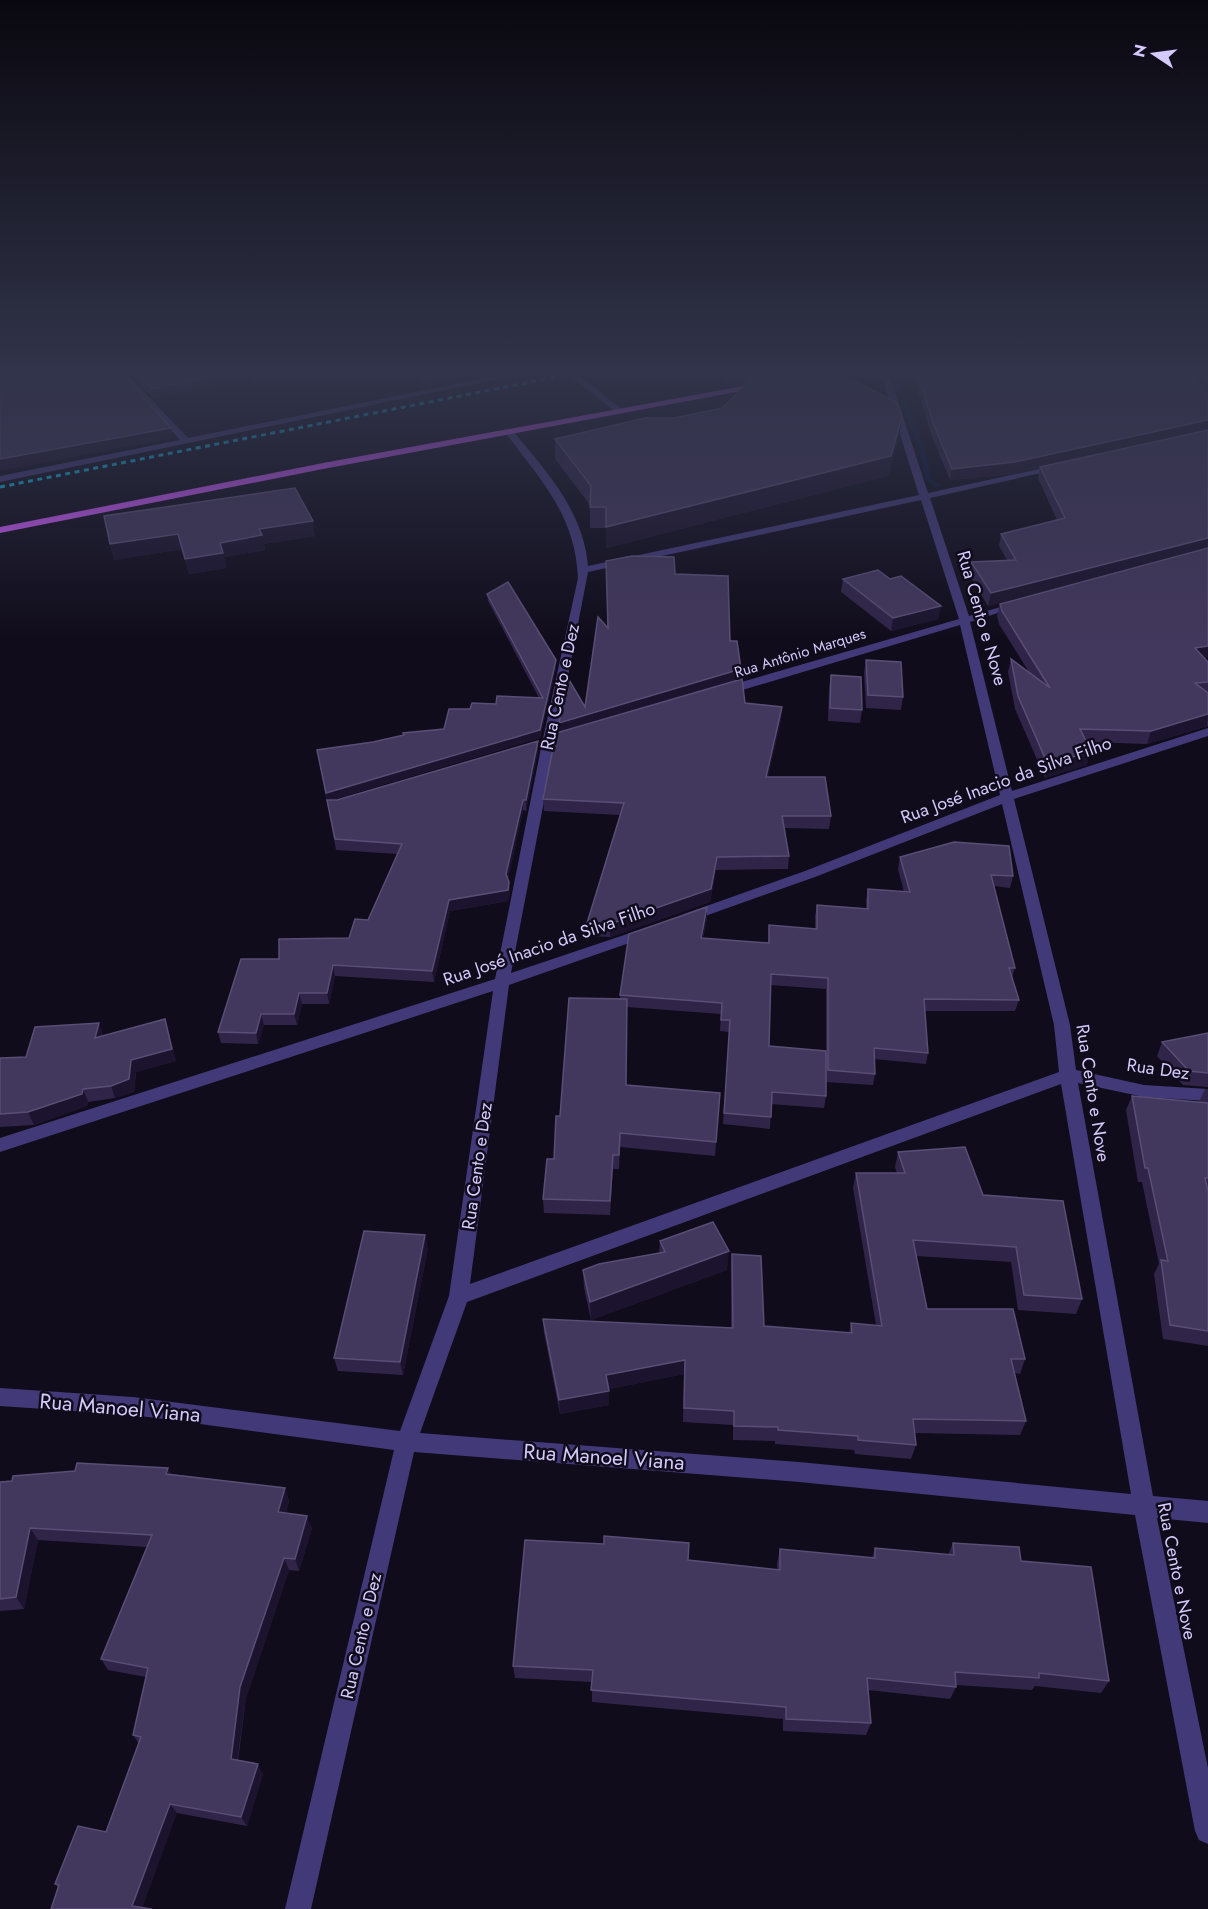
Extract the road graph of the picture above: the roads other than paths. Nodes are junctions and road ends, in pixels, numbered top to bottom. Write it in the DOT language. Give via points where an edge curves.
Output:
graph roads {
  1 [pos="78,463"];
  2 [pos="338,463"];
  3 [pos="534,463"];
  4 [pos="914,463"];
  5 [pos="1073,465"];
  6 [pos="0,479"];
  7 [pos="926,498"];
  8 [pos="0,530"];
  9 [pos="583,570"];
  10 [pos="1030,602"];
  11 [pos="964,619"];
  12 [pos="717,693"];
  13 [pos="1208,732"];
  14 [pos="1008,797"];
  15 [pos="678,921"];
  16 [pos="656,928"];
  17 [pos="502,983"];
  18 [pos="1068,1074"];
  19 [pos="1208,1095"];
  20 [pos="0,1145"];
  21 [pos="459,1296"];
  22 [pos="0,1397"];
  23 [pos="406,1442"];
  24 [pos="1144,1505"];
  25 [pos="1208,1512"];
  26 [pos="1208,1831"];
  27 [pos="298,1909"];
  1 -- 6 [label="street"];
  2 -- 8 [label="main road"];
  3 -- 9 [label="street, Rua Cento e Dez" via="578,534"];
  4 -- 7 [label="street, Rua Cento e Nove"];
  5 -- 7 [label="street"];
  7 -- 9 [label="street"];
  7 -- 11 [label="street, Rua Cento e Nove"];
  9 -- 17 [label="street, Rua Cento e Dez"];
  10 -- 11 [label="street, Rua Antônio Marques"];
  11 -- 12 [label="street, Rua Antônio Marques"];
  11 -- 14 [label="street, Rua Cento e Nove"];
  13 -- 14 [label="street, Rua José Inacio da Silva Filho"];
  14 -- 15 [label="street, Rua José Inacio da Silva Filho"];
  14 -- 18 [label="street, Rua Cento e Nove" via="1062,1025"];
  16 -- 17 [label="street, Rua José Inacio da Silva Filho"];
  17 -- 20 [label="street, Rua José Inacio da Silva Filho"];
  17 -- 21 [label="street, Rua Cento e Dez"];
  18 -- 19 [label="street, Rua Dez" via="1144,1091"];
  18 -- 21 [label="street"];
  18 -- 24 [label="street, Rua Cento e Nove"];
  21 -- 23 [label="street, Rua Cento e Dez"];
  22 -- 23 [label="street, Rua Manoel Viana" via="133,1407"];
  23 -- 24 [label="street, Rua Manoel Viana" via="799,1472"];
  23 -- 27 [label="street, Rua Cento e Dez"];
  24 -- 25 [label="street, Rua Manoel Viana"];
  24 -- 26 [label="street, Rua Cento e Nove"];
}
